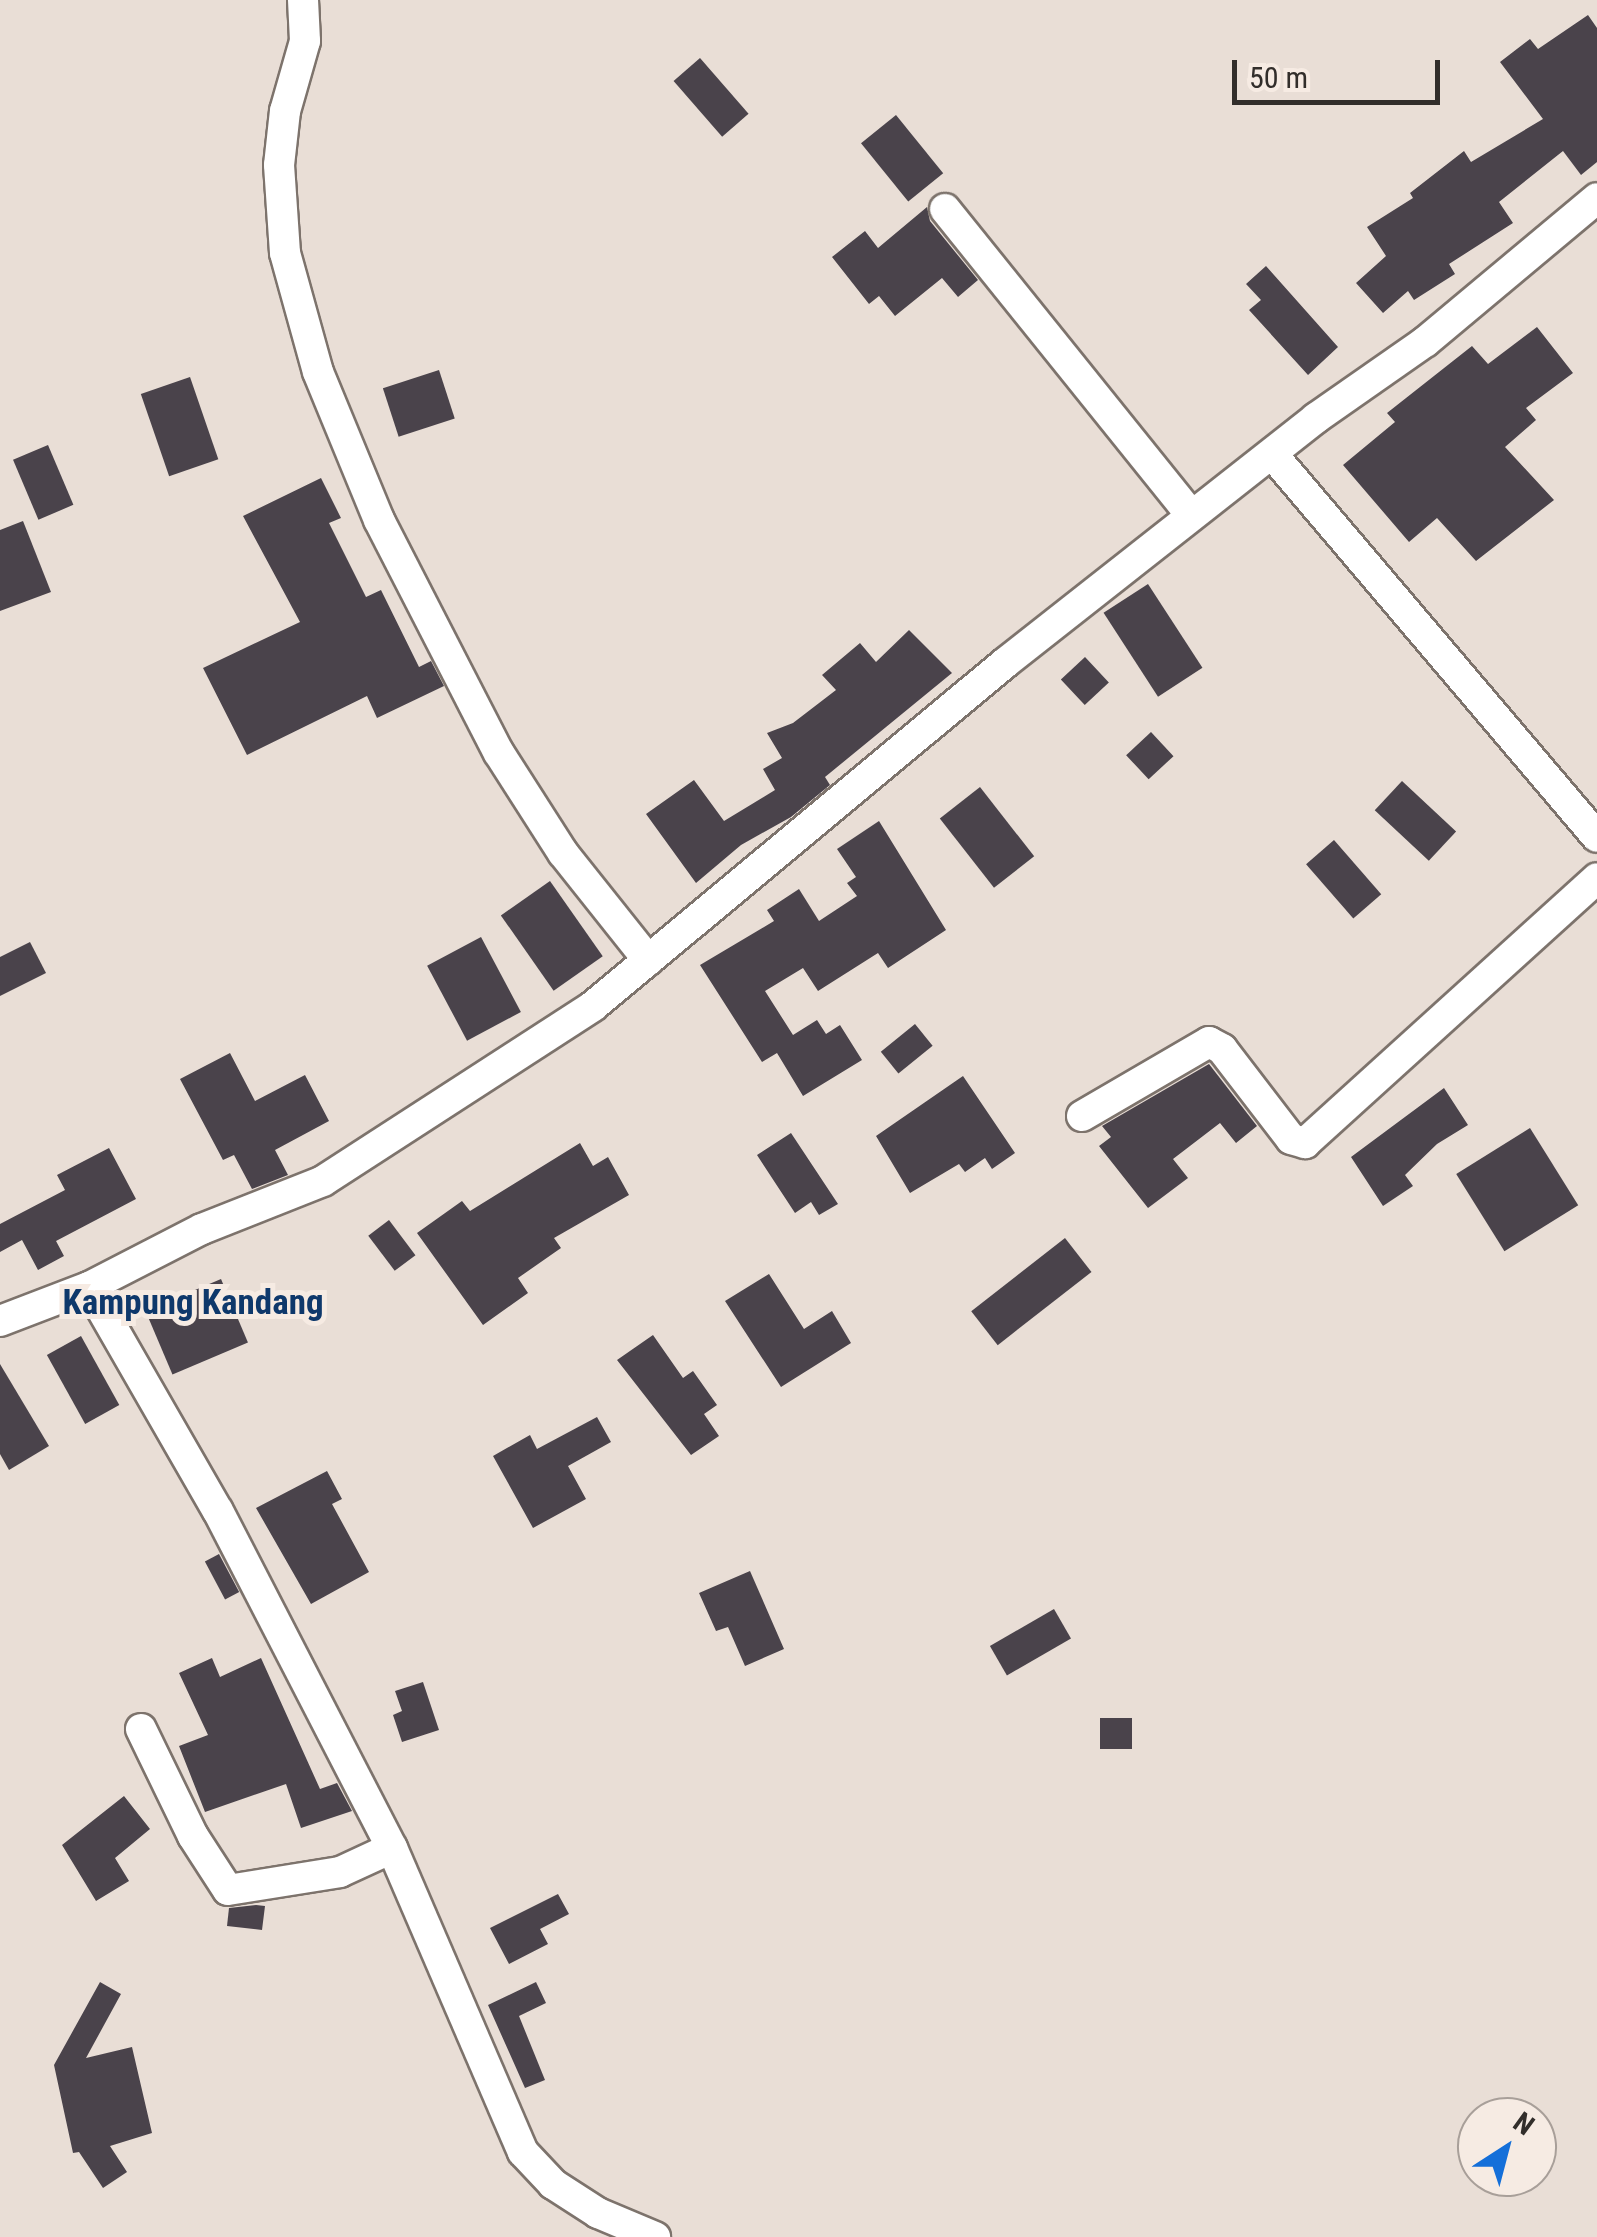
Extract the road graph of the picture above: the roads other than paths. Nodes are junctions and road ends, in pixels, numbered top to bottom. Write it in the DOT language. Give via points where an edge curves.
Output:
graph roads {
  1 [pos="303,0"];
  2 [pos="1597,198"];
  3 [pos="945,209"];
  4 [pos="1272,454"];
  5 [pos="1190,516"];
  6 [pos="1597,837"];
  7 [pos="1597,878"];
  8 [pos="648,960"];
  9 [pos="1082,1116"];
  10 [pos="90,1287"];
  11 [pos="0,1321"];
  12 [pos="141,1729"];
  13 [pos="392,1848"];
  14 [pos="655,2237"];
  1 -- 8 [label="street" via="305,41 279,165 285,253 318,372 380,520 499,754 562,853"];
  2 -- 4 [label="street" via="1424,342"];
  3 -- 5 [label="street"];
  4 -- 5 [label="street"];
  4 -- 6 [label="street"];
  5 -- 8 [label="street"];
  7 -- 9 [label="street" via="1305,1142 1291,1139 1210,1042"];
  8 -- 10 [label="street" via="593,1006 323,1180 202,1229"];
  10 -- 11 [label="street"];
  10 -- 13 [label="street" via="218,1511"];
  12 -- 13 [label="street" via="193,1836 228,1890 340,1872"];
  13 -- 14 [label="street" via="523,2152 583,2204"];
}
